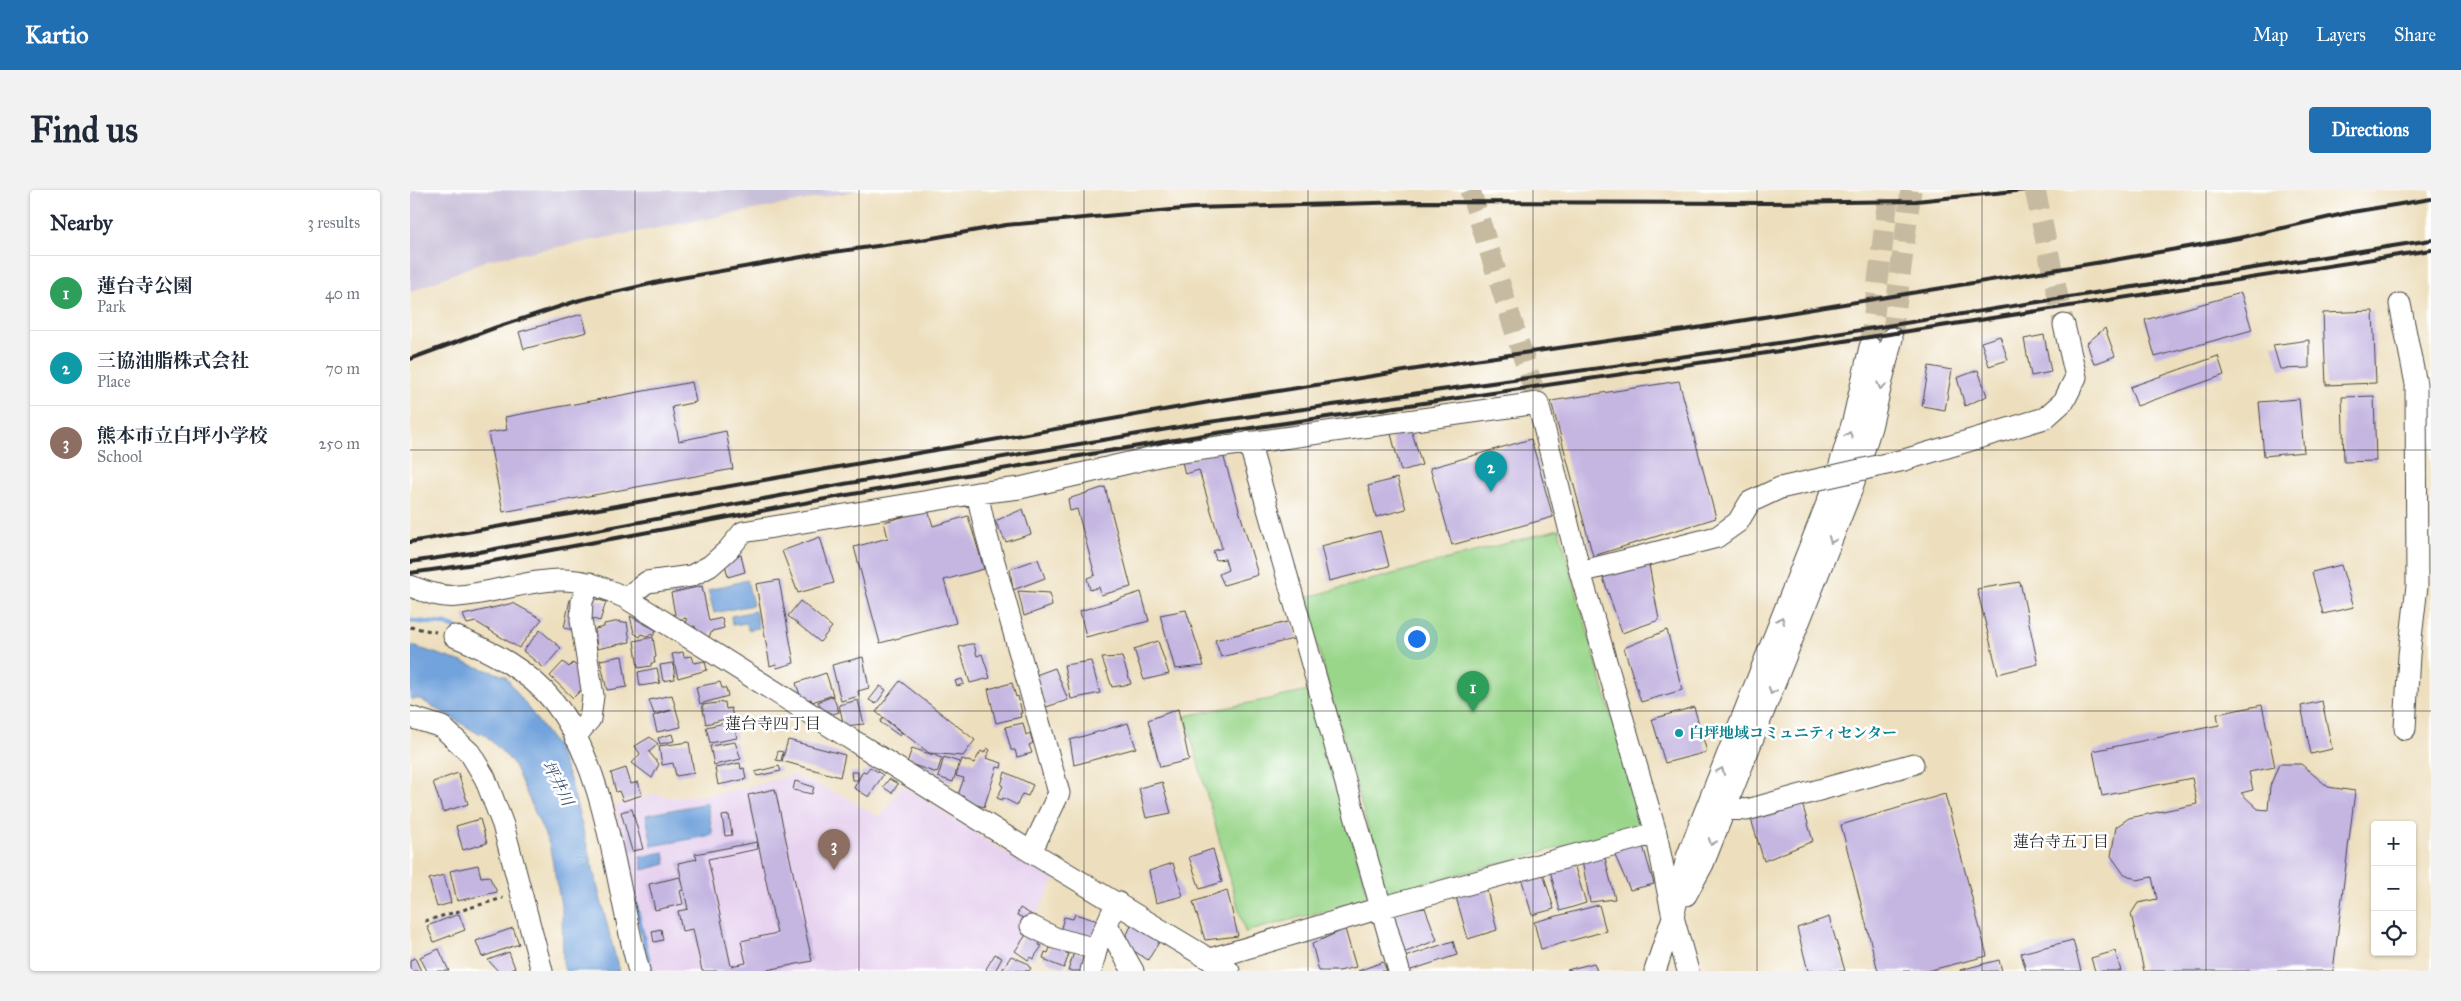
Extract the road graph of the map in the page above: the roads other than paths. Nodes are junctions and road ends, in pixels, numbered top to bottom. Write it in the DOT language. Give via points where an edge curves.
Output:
graph roads {
  1 [pos="2400,304"];
  2 [pos="2064,325"];
  3 [pos="1892,338"];
  4 [pos="1870,348"];
  5 [pos="1249,442"];
  6 [pos="977,493"];
  7 [pos="1580,572"];
  8 [pos="590,583"];
  9 [pos="410,586"];
  10 [pos="626,598"];
  11 [pos="454,636"];
  12 [pos="410,717"];
  13 [pos="2405,729"];
  14 [pos="575,736"];
  15 [pos="1913,764"];
  16 [pos="1726,808"];
  17 [pos="1656,833"];
  18 [pos="1031,852"];
  19 [pos="1117,902"];
  20 [pos="1380,908"];
  21 [pos="1673,917"];
  22 [pos="1107,925"];
  23 [pos="1031,926"];
  24 [pos="1096,949"];
  25 [pos="1210,959"];
  26 [pos="542,971"];
  27 [pos="638,971"];
  28 [pos="1091,971"];
  29 [pos="1133,971"];
  30 [pos="1229,971"];
  31 [pos="1399,971"];
  32 [pos="1655,971"];
  33 [pos="1688,971"];
  1 -- 13 [label="street" via="2416,384 2417,586"];
  2 -- 7 [label="street, bridge" via="2076,377 2064,401 2045,418 1904,460 1780,488 1750,502 1738,522 1717,537"];
  3 -- 16 [label="street, one-way" via="1852,490"];
  21 -- 4 [label="street, one-way" via="1687,857 1833,488"];
  5 -- 6 [label="street" via="1167,454 1020,488"];
  5 -- 7 [label="street" via="1538,403"];
  5 -- 20 [label="street"];
  6 -- 10 [label="street" via="743,532 710,566 691,576 647,582"];
  6 -- 18 [label="street" via="1059,793"];
  7 -- 17 [label="street"];
  8 -- 9 [label="street" via="574,580 529,582 458,596 437,595"];
  8 -- 10 [label="street"];
  8 -- 14 [label="street" via="582,602 581,620 594,696 590,719"];
  10 -- 18 [label="street"];
  11 -- 14 [label="street" via="484,648 516,667 553,702"];
  12 -- 26 [label="street" via="442,727 470,753 485,778 503,825"];
  14 -- 27 [label="street" via="599,801"];
  15 -- 16 [label="street" via="1747,810"];
  16 -- 21 [label="street, one-way" via="1703,864"];
  17 -- 20 [label="street"];
  17 -- 21 [label="street"];
  18 -- 19 [label="street"];
  19 -- 22 [label="street"];
  19 -- 25 [label="street"];
  20 -- 25 [label="street"];
  20 -- 31 [label="street"];
  21 -- 32 [label="street"];
  21 -- 33 [label="street"];
  22 -- 24 [label="street"];
  22 -- 29 [label="street"];
  23 -- 24 [label="street" via="1055,938"];
  24 -- 28 [label="street"];
  25 -- 30 [label="street"];
}
